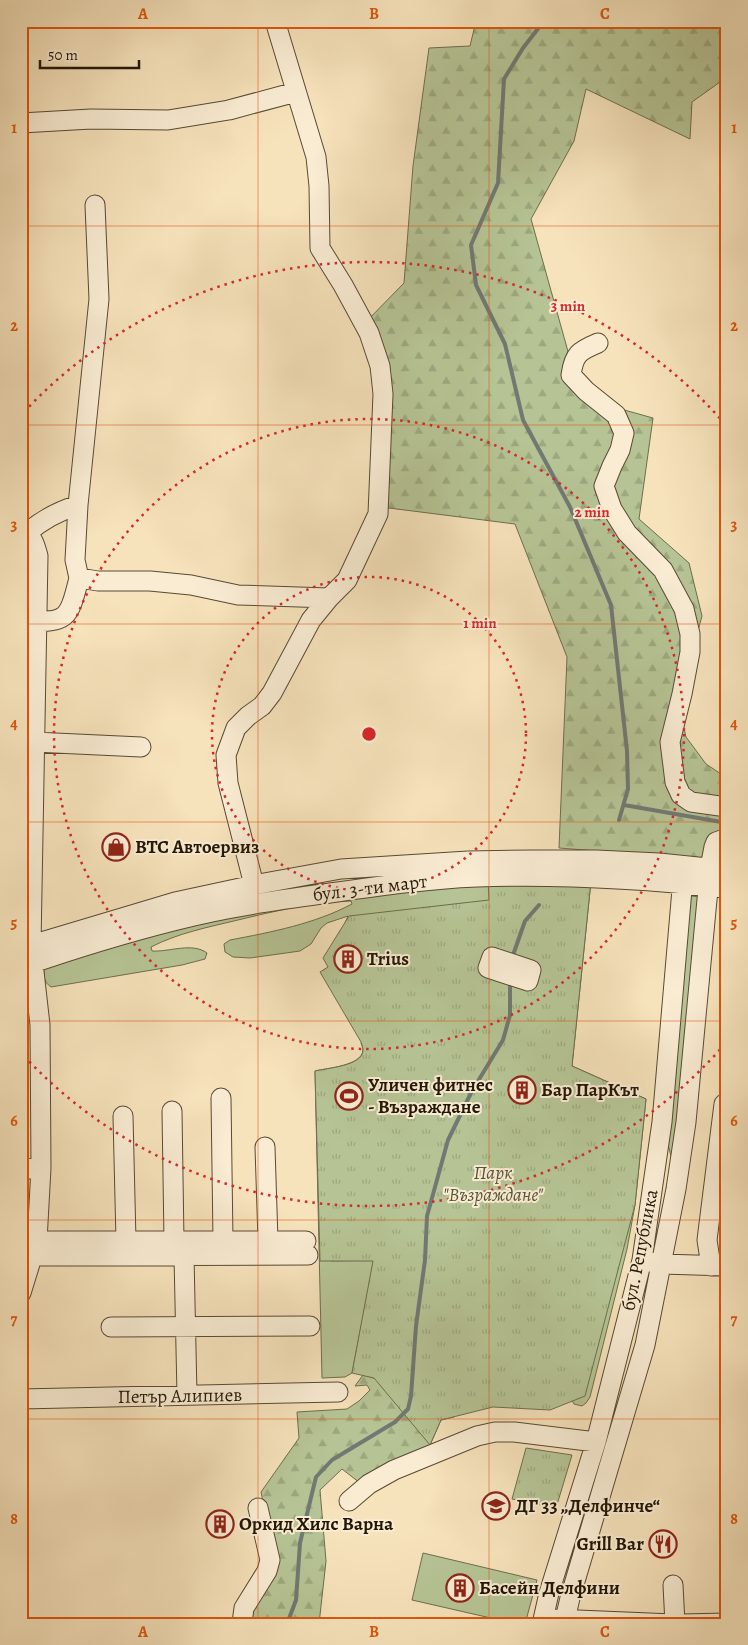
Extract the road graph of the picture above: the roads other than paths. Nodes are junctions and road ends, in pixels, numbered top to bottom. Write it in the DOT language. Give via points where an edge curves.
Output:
graph roads {
  1 [pos="275,21"];
  2 [pos="296,92"];
  3 [pos="21,123"];
  4 [pos="95,205"];
  5 [pos="598,343"];
  6 [pos="78,505"];
  7 [pos="24,532"];
  8 [pos="79,578"];
  9 [pos="329,598"];
  10 [pos="29,622"];
  11 [pos="141,747"];
  12 [pos="30,750"];
  13 [pos="727,807"];
  14 [pos="27,831"];
  15 [pos="727,838"];
  16 [pos="684,866"];
  17 [pos="718,878"];
  18 [pos="254,885"];
  19 [pos="684,885"];
  20 [pos="27,956"];
  21 [pos="29,1005"];
  22 [pos="221,1098"];
  23 [pos="724,1104"];
  24 [pos="172,1111"];
  25 [pos="123,1116"];
  26 [pos="265,1147"];
  27 [pos="41,1168"];
  28 [pos="21,1169"];
  29 [pos="126,1241"];
  30 [pos="222,1241"];
  31 [pos="268,1241"];
  32 [pos="35,1248"];
  33 [pos="179,1248"];
  34 [pos="642,1260"];
  35 [pos="662,1264"];
  36 [pos="719,1266"];
  37 [pos="21,1293"];
  38 [pos="185,1326"];
  39 [pos="310,1326"];
  40 [pos="111,1327"];
  41 [pos="338,1392"];
  42 [pos="187,1395"];
  43 [pos="21,1399"];
  44 [pos="596,1442"];
  45 [pos="349,1501"];
  46 [pos="258,1508"];
  47 [pos="674,1585"];
  48 [pos="542,1621"];
  49 [pos="564,1622"];
  50 [pos="727,1623"];
  51 [pos="240,1624"];
  52 [pos="674,1624"];
  53 [pos="681,1624"];
  1 -- 2 [label="street"];
  2 -- 3 [label="street" via="229,110 168,120 90,119"];
  2 -- 9 [label="street" via="316,157 320,248 369,333 380,366 384,394 378,514 347,580"];
  4 -- 6 [label="street" via="99,299"];
  5 -- 13 [label="street" via="581,350 573,361 572,375 616,415 624,433 604,486 612,509 627,533 663,570 684,609 690,634 690,652 670,742 675,782 680,795 692,802"];
  6 -- 7 [label="street" via="40,521"];
  6 -- 8 [label="street" via="75,560"];
  7 -- 10 [label="street" via="35,542 38,556"];
  8 -- 9 [label="street" via="98,582 150,581 191,585 238,595"];
  8 -- 10 [label="street" via="68,613 61,619"];
  9 -- 18 [label="street" via="311,620 272,693 236,728 226,755 228,783"];
  10 -- 12 [label="street"];
  11 -- 12 [label="street"];
  12 -- 14 [label="street"];
  14 -- 20 [label="street"];
  15 -- 17 [label="street, бул. Република" via="716,842 714,847"];
  16 -- 17 [label="street, бул. 3-ти март"];
  16 -- 18 [label="street, бул. 3-ти март" via="596,860 468,861 341,869"];
  16 -- 19 [label="street, бул. Република"];
  17 -- 19 [label="street, бул. 3-ти март"];
  17 -- 35 [label="street, бул. Република" via="686,1122"];
  18 -- 20 [label="street, бул. 3-ти март" via="175,902"];
  19 -- 20 [label="street, бул. 3-ти март" via="610,877 536,876 395,883 250,904"];
  19 -- 34 [label="street, бул. Република" via="662,1122"];
  20 -- 21 [label="street"];
  21 -- 27 [label="street" via="40,1025"];
  22 -- 30 [label="street"];
  23 -- 36 [label="street" via="707,1240"];
  24 -- 33 [label="street"];
  25 -- 29 [label="street"];
  26 -- 31 [label="street"];
  27 -- 28 [label="street"];
  27 -- 32 [label="street"];
  29 -- 32 [label="street"];
  29 -- 33 [label="street"];
  30 -- 31 [label="street"];
  30 -- 33 [label="street"];
  31 -- 33 [label="street" via="307,1248"];
  32 -- 33 [label="street"];
  32 -- 37 [label="street"];
  33 -- 38 [label="street"];
  34 -- 35 [label="street"];
  34 -- 44 [label="street, бул. Република"];
  35 -- 36 [label="street"];
  35 -- 49 [label="street, бул. Република" via="645,1346"];
  38 -- 39 [label="street"];
  38 -- 40 [label="street"];
  38 -- 42 [label="street"];
  41 -- 42 [label="street, Петър Алипиев"];
  42 -- 43 [label="street, Петър Алипиев"];
  44 -- 45 [label="street" via="514,1432 477,1436 394,1470 369,1484"];
  44 -- 48 [label="street, бул. Република"];
  46 -- 51 [label="street" via="270,1560 244,1608"];
  47 -- 52 [label="street"];
  48 -- 49 [label="street"];
  49 -- 52 [label="street"];
  50 -- 53 [label="street"];
}
